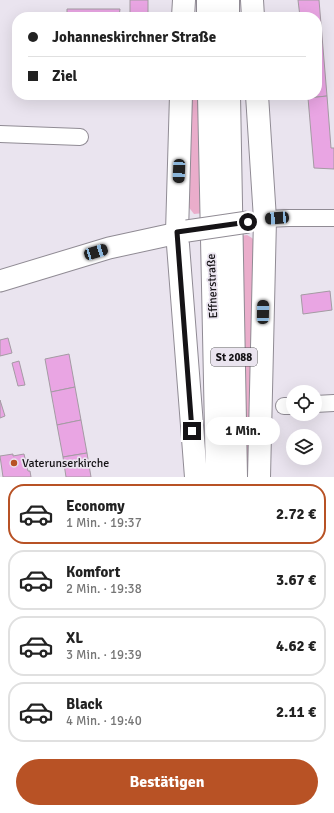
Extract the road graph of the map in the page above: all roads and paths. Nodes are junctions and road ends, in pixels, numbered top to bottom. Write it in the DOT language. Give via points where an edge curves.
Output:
graph roads {
  1 [pos="184,0"];
  2 [pos="208,0"];
  3 [pos="228,0"];
  4 [pos="252,0"];
  5 [pos="183,12"];
  6 [pos="208,12"];
  7 [pos="228,12"];
  8 [pos="253,12"];
  9 [pos="181,100"];
  10 [pos="209,100"];
  11 [pos="229,100"];
  12 [pos="258,100"];
  13 [pos="0,134"];
  14 [pos="80,138"];
  15 [pos="334,218"];
  16 [pos="257,221"];
  17 [pos="182,232"];
  18 [pos="0,281"];
  19 [pos="334,403"];
  20 [pos="322,404"];
  21 [pos="196,477"];
  22 [pos="217,477"];
  23 [pos="236,477"];
  24 [pos="259,477"];
  1 -- 5 [label="highway"];
  2 -- 6 [label="highway"];
  3 -- 7 [label="highway"];
  4 -- 8 [label="highway"];
  9 -- 17 [label="highway"];
  10 -- 22 [label="highway, Effnerstraße / St 2088"];
  11 -- 23 [label="highway, Effnerstraße / St 2088"];
  12 -- 16 [label="highway"];
  13 -- 14 [label="street"];
  15 -- 16 [label="street"];
  16 -- 17 [label="main road, bridge"];
  16 -- 24 [label="highway"];
  17 -- 18 [label="main road" via="109,248"];
  17 -- 21 [label="highway"];
  19 -- 20 [label="street"];
}
